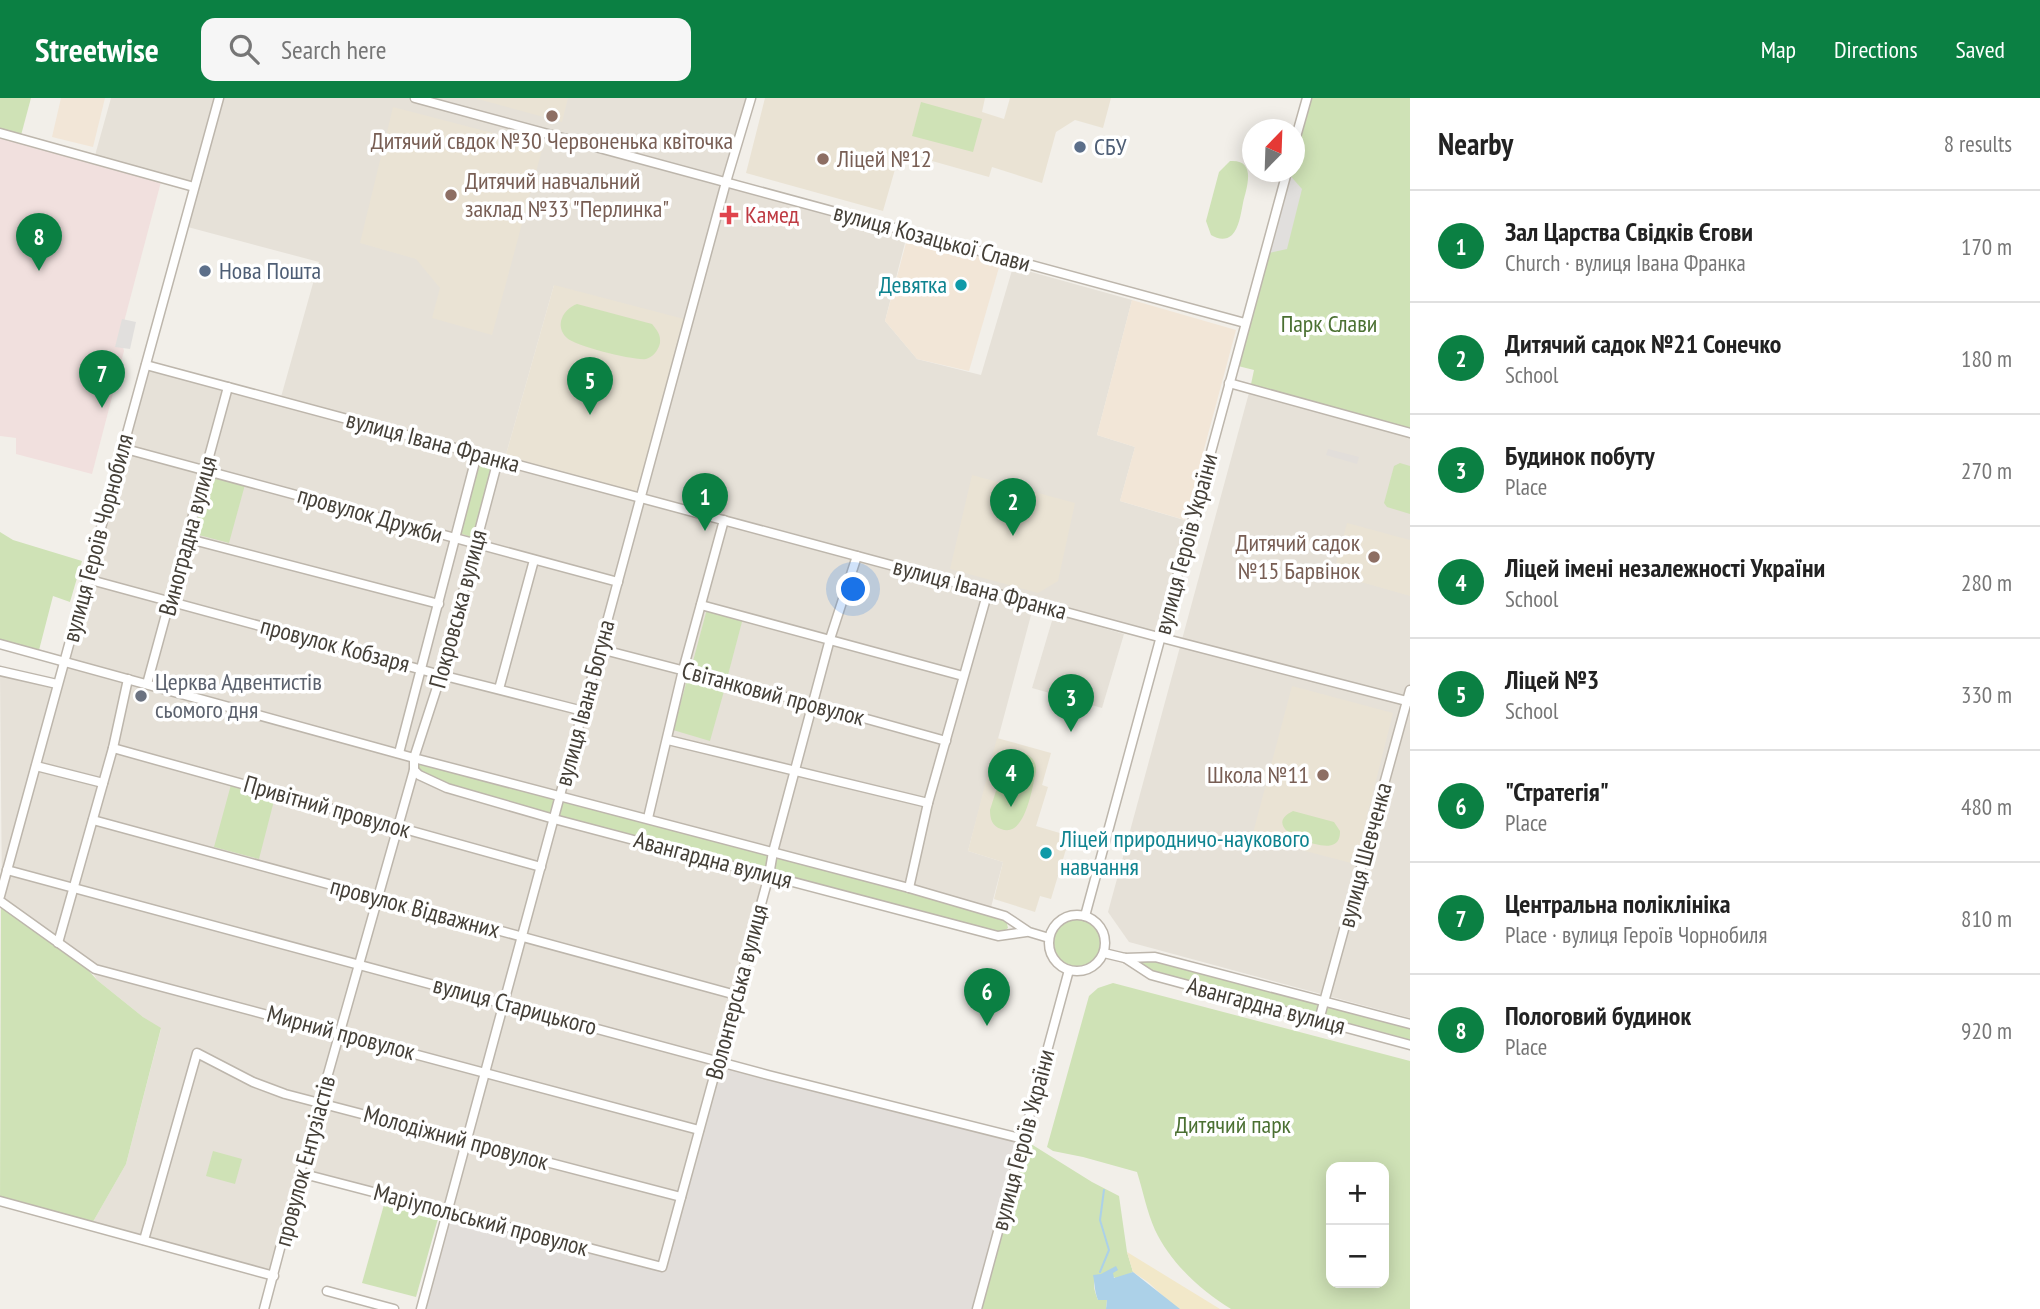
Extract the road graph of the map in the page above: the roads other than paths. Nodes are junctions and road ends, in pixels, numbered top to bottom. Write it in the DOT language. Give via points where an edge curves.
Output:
graph roads {
  1 [pos="219,98"];
  2 [pos="415,98"];
  3 [pos="751,98"];
  4 [pos="1307,98"];
  5 [pos="1301,119"];
  6 [pos="0,133"];
  7 [pos="726,182"];
  8 [pos="1284,182"];
  9 [pos="194,187"];
  10 [pos="1245,323"];
  11 [pos="146,365"];
  12 [pos="1229,383"];
  13 [pos="228,387"];
  14 [pos="1410,433"];
  15 [pos="122,448"];
  16 [pos="477,454"];
  17 [pos="498,460"];
  18 [pos="205,470"];
  19 [pos="641,498"];
  20 [pos="724,520"];
  21 [pos="188,539"];
  22 [pos="455,539"];
  23 [pos="476,545"];
  24 [pos="857,556"];
  25 [pos="534,560"];
  26 [pos="87,579"];
  27 [pos="618,582"];
  28 [pos="988,592"];
  29 [pos="171,601"];
  30 [pos="439,604"];
  31 [pos="701,605"];
  32 [pos="1161,638"];
  33 [pos="830,639"];
  34 [pos="0,644"];
  35 [pos="600,649"];
  36 [pos="63,661"];
  37 [pos="423,669"];
  38 [pos="684,670"];
  39 [pos="0,671"];
  40 [pos="441,675"];
  41 [pos="963,676"];
  42 [pos="128,679"];
  43 [pos="57,684"];
  44 [pos="147,684"];
  45 [pos="499,690"];
  46 [pos="1410,690"];
  47 [pos="1408,701"];
  48 [pos="813,704"];
  49 [pos="583,711"];
  50 [pos="668,740"];
  51 [pos="946,741"];
  52 [pos="113,748"];
  53 [pos="399,753"];
  54 [pos="414,758"];
  55 [pos="36,766"];
  56 [pos="414,770"];
  57 [pos="797,771"];
  58 [pos="103,783"];
  59 [pos="560,795"];
  60 [pos="928,803"];
  61 [pos="648,818"];
  62 [pos="554,819"];
  63 [pos="93,820"];
  64 [pos="396,827"];
  65 [pos="773,852"];
  66 [pos="541,867"];
  67 [pos="7,870"];
  68 [pos="769,874"];
  69 [pos="74,888"];
  70 [pos="909,888"];
  71 [pos="377,897"];
  72 [pos="0,899"];
  73 [pos="1085,916"];
  74 [pos="1029,932"];
  75 [pos="522,937"];
  76 [pos="1049,937"];
  77 [pos="58,943"];
  78 [pos="1104,953"];
  79 [pos="1125,958"];
  80 [pos="358,964"];
  81 [pos="1069,970"];
  82 [pos="736,995"];
  83 [pos="1324,1002"];
  84 [pos="504,1004"];
  85 [pos="1319,1020"];
  86 [pos="1410,1024"];
  87 [pos="339,1032"];
  88 [pos="1410,1045"];
  89 [pos="718,1061"];
  90 [pos="485,1072"];
  91 [pos="320,1102"];
  92 [pos="699,1130"];
  93 [pos="1023,1139"];
  94 [pos="467,1141"];
  95 [pos="300,1173"];
  96 [pos="681,1196"];
  97 [pos="0,1201"];
  98 [pos="447,1212"];
  99 [pos="144,1240"];
  100 [pos="662,1267"];
  101 [pos="274,1276"];
  102 [pos="327,1291"];
  103 [pos="264,1309"];
  104 [pos="394,1309"];
  105 [pos="421,1309"];
  106 [pos="977,1309"];
  1 -- 9 [label="street, вулиця Героїв Чорнобиля"];
  2 -- 7 [label="street, вулиця Козацької Слави"];
  3 -- 7 [label="street, вулиця Івана Богуна"];
  4 -- 5 [label="street"];
  6 -- 9 [label="street"];
  7 -- 10 [label="street, вулиця Козацької Слави"];
  7 -- 19 [label="street, вулиця Івана Богуна"];
  8 -- 10 [label="street, вулиця Героїв України"];
  9 -- 11 [label="street, вулиця Героїв Чорнобиля"];
  10 -- 12 [label="street, вулиця Героїв України"];
  11 -- 13 [label="street, вулиця Івана Франка"];
  11 -- 15 [label="street, вулиця Героїв Чорнобиля"];
  12 -- 14 [label="street"];
  12 -- 32 [label="street, вулиця Героїв України"];
  13 -- 16 [label="street, вулиця Івана Франка"];
  13 -- 18 [label="street, Виноградна вулиця"];
  15 -- 18 [label="street, провулок Дружби"];
  15 -- 26 [label="street, вулиця Героїв Чорнобиля"];
  16 -- 17 [label="street, вулиця Івана Франка"];
  16 -- 22 [label="street, Покровська вулиця"];
  17 -- 19 [label="street, вулиця Івана Франка"];
  17 -- 23 [label="street, Покровська вулиця"];
  18 -- 21 [label="street, Виноградна вулиця"];
  18 -- 22 [label="street, провулок Дружби"];
  19 -- 20 [label="street, вулиця Івана Франка"];
  19 -- 27 [label="street, вулиця Івана Богуна"];
  20 -- 24 [label="street, вулиця Івана Франка"];
  20 -- 31 [label="street"];
  21 -- 29 [label="street, Виноградна вулиця"];
  21 -- 30 [label="street"];
  22 -- 23 [label="street, провулок Дружби"];
  22 -- 30 [label="street, Покровська вулиця"];
  23 -- 25 [label="street, провулок Дружби"];
  23 -- 40 [label="street, Покровська вулиця"];
  24 -- 28 [label="street, вулиця Івана Франка"];
  24 -- 33 [label="street, Волонтерська вулиця"];
  25 -- 27 [label="street, провулок Дружби"];
  25 -- 45 [label="street"];
  26 -- 29 [label="street, провулок Кобзаря"];
  26 -- 36 [label="street, вулиця Героїв Чорнобиля"];
  27 -- 35 [label="street, вулиця Івана Богуна"];
  28 -- 32 [label="street, вулиця Івана Франка"];
  28 -- 41 [label="street"];
  29 -- 37 [label="street, провулок Кобзаря"];
  29 -- 44 [label="street, Виноградна вулиця"];
  30 -- 37 [label="street, Покровська вулиця"];
  31 -- 33 [label="street"];
  31 -- 38 [label="street"];
  32 -- 47 [label="street, вулиця Івана Франка"];
  32 -- 73 [label="street, вулиця Героїв України"];
  33 -- 41 [label="street"];
  33 -- 48 [label="street, Волонтерська вулиця"];
  34 -- 36 [label="street, Авангардна вулиця"];
  35 -- 38 [label="street, Світанковий провулок"];
  35 -- 49 [label="street, вулиця Івана Богуна"];
  36 -- 42 [label="street, Авангардна вулиця"];
  36 -- 43 [label="street, вулиця Героїв Чорнобиля"];
  37 -- 40 [label="street, провулок Кобзаря"];
  37 -- 53 [label="street, Покровська вулиця"];
  38 -- 48 [label="street, Світанковий провулок"];
  38 -- 50 [label="street"];
  39 -- 43 [label="street"];
  40 -- 45 [label="street, провулок Кобзаря"];
  40 -- 54 [label="street, Покровська вулиця"];
  41 -- 51 [label="street"];
  42 -- 44 [label="street, Авангардна вулиця"];
  42 -- 52 [label="street"];
  43 -- 55 [label="street, вулиця Героїв Чорнобиля"];
  44 -- 53 [label="street, Авангардна вулиця"];
  45 -- 49 [label="street, провулок Кобзаря"];
  46 -- 47 [label="street, вулиця Шевченка"];
  47 -- 83 [label="street, вулиця Шевченка"];
  48 -- 51 [label="street, Світанковий провулок"];
  48 -- 57 [label="street, Волонтерська вулиця"];
  49 -- 59 [label="street, вулиця Івана Богуна"];
  50 -- 57 [label="street"];
  50 -- 61 [label="street"];
  51 -- 60 [label="street"];
  52 -- 58 [label="street"];
  52 -- 64 [label="street, Привітний провулок"];
  53 -- 54 [label="street, Авангардна вулиця"];
  54 -- 56 [label="street"];
  54 -- 59 [label="street, Авангардна вулиця"];
  55 -- 58 [label="street"];
  55 -- 67 [label="street, вулиця Героїв Чорнобиля"];
  56 -- 62 [label="street, Авангардна вулиця" via="447,788"];
  56 -- 64 [label="street, провулок Ентузіастів"];
  57 -- 60 [label="street"];
  57 -- 65 [label="street, Волонтерська вулиця"];
  58 -- 63 [label="street"];
  59 -- 61 [label="street, Авангардна вулиця"];
  59 -- 62 [label="street, вулиця Івана Богуна"];
  60 -- 70 [label="street"];
  61 -- 65 [label="street, Авангардна вулиця"];
  62 -- 66 [label="street, вулиця Івана Богуна"];
  62 -- 68 [label="street, Авангардна вулиця"];
  63 -- 69 [label="street"];
  63 -- 71 [label="street, провулок Відважних"];
  64 -- 66 [label="street, Привітний провулок"];
  64 -- 71 [label="street, провулок Ентузіастів"];
  65 -- 68 [label="street, Волонтерська вулиця"];
  65 -- 70 [label="street, Авангардна вулиця"];
  66 -- 75 [label="street, вулиця Івана Богуна"];
  67 -- 69 [label="street, вулиця Старицького"];
  67 -- 72 [label="street, вулиця Героїв Чорнобиля"];
  68 -- 74 [label="street, Авангардна вулиця" via="998,936"];
  68 -- 82 [label="street, Волонтерська вулиця"];
  69 -- 77 [label="street"];
  69 -- 80 [label="street, вулиця Старицького"];
  70 -- 74 [label="street, Авангардна вулиця" via="1005,916"];
  71 -- 75 [label="street, провулок Відважних"];
  71 -- 80 [label="street, провулок Ентузіастів"];
  72 -- 77 [label="street, Мирний провулок"];
  73 -- 76 [label="street" via="1065,917"];
  73 -- 78 [label="street" via="1101,927"];
  74 -- 76 [label="street, Авангардна вулиця"];
  75 -- 82 [label="street, провулок Відважних"];
  75 -- 84 [label="street, вулиця Івана Богуна"];
  76 -- 81 [label="street" via="1053,958"];
  77 -- 87 [label="street, Мирний провулок" via="95,969"];
  78 -- 79 [label="street, Авангардна вулиця"];
  78 -- 81 [label="street" via="1090,968"];
  79 -- 83 [label="street, Авангардна вулиця" via="1156,957"];
  79 -- 85 [label="street, Авангардна вулиця" via="1151,975"];
  80 -- 84 [label="street, вулиця Старицького"];
  80 -- 87 [label="street, провулок Ентузіастів"];
  81 -- 93 [label="street, вулиця Героїв України"];
  82 -- 89 [label="street, Волонтерська вулиця"];
  83 -- 85 [label="street, вулиця Шевченка"];
  83 -- 86 [label="street, Авангардна вулиця"];
  84 -- 89 [label="street, вулиця Старицького"];
  84 -- 90 [label="street, вулиця Івана Богуна"];
  85 -- 88 [label="street, Авангардна вулиця"];
  87 -- 90 [label="street, Мирний провулок"];
  87 -- 91 [label="street, провулок Ентузіастів"];
  89 -- 92 [label="street, Волонтерська вулиця"];
  89 -- 93 [label="street, вулиця Старицького"];
  90 -- 92 [label="street, Мирний провулок"];
  90 -- 94 [label="street, вулиця Івана Богуна"];
  91 -- 94 [label="street, Молодіжний провулок"];
  91 -- 95 [label="street, провулок Ентузіастів"];
  91 -- 99 [label="street, Молодіжний провулок" via="253,1082 197,1053"];
  92 -- 96 [label="street, Волонтерська вулиця"];
  93 -- 106 [label="street, вулиця Героїв України"];
  94 -- 96 [label="street, Молодіжний провулок"];
  94 -- 98 [label="street, вулиця Івана Богуна"];
  95 -- 98 [label="street, Маріупольський провулок"];
  95 -- 101 [label="street, провулок Ентузіастів"];
  96 -- 100 [label="street, Волонтерська вулиця"];
  97 -- 99 [label="street"];
  98 -- 100 [label="street, Маріупольський провулок"];
  98 -- 105 [label="street, вулиця Івана Богуна"];
  99 -- 101 [label="street"];
  101 -- 103 [label="street, провулок Ентузіастів"];
  102 -- 104 [label="street"];
}
